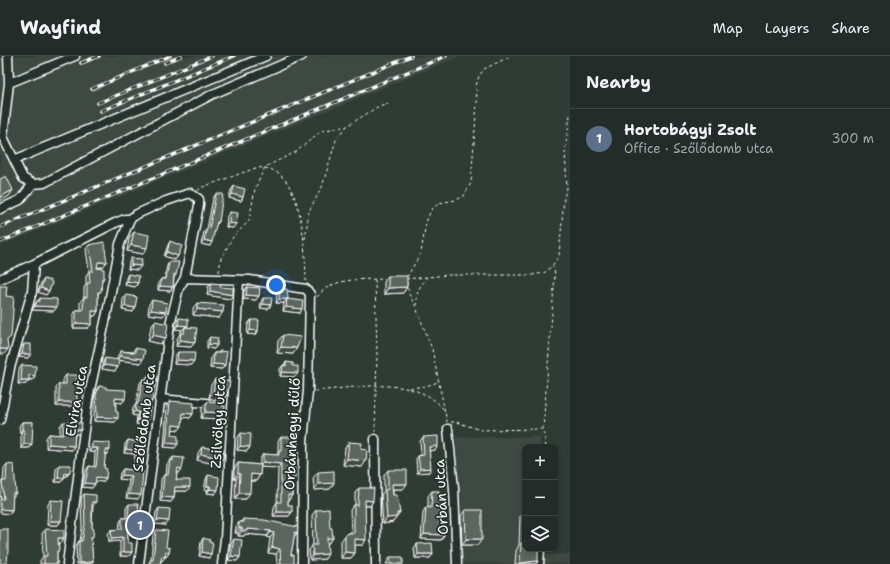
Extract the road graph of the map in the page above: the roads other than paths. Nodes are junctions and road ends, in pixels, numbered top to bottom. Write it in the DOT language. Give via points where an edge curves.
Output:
graph roads {
  1 [pos="8,56"];
  2 [pos="75,56"];
  3 [pos="266,56"];
  4 [pos="302,56"];
  5 [pos="9,83"];
  6 [pos="14,160"];
  7 [pos="33,184"];
  8 [pos="0,209"];
  9 [pos="130,219"];
  10 [pos="34,264"];
  11 [pos="185,278"];
  12 [pos="0,279"];
  13 [pos="239,280"];
  14 [pos="159,399"];
  15 [pos="206,404"];
  16 [pos="0,420"];
  17 [pos="447,426"];
  18 [pos="375,439"];
  19 [pos="540,552"];
  20 [pos="67,564"];
  21 [pos="139,564"];
  22 [pos="222,564"];
  23 [pos="302,564"];
  24 [pos="376,564"];
  25 [pos="457,564"];
  26 [pos="539,564"];
  1 -- 5 [label="street"];
  2 -- 5 [label="street"];
  3 -- 6 [label="street"];
  4 -- 7 [label="street" via="214,94 44,183"];
  5 -- 6 [label="street" via="3,136"];
  6 -- 7 [label="street" via="23,178"];
  7 -- 8 [label="street" via="20,200"];
  9 -- 10 [label="street" via="115,223"];
  9 -- 11 [label="street, Szőlődomb utca" via="166,201 190,193 199,199"];
  9 -- 20 [label="street, Elvira utca" via="120,244 88,399"];
  10 -- 12 [label="street"];
  10 -- 16 [label="street" via="32,292 10,368"];
  11 -- 13 [label="street"];
  11 -- 14 [label="street, Szőlődomb utca" via="170,324"];
  13 -- 22 [label="street, Zsilvölgy utca"];
  13 -- 23 [label="street, Orbánhegyi dűlő" via="306,289 310,294 308,391 302,441"];
  14 -- 15 [label="street"];
  14 -- 21 [label="street, Szőlődomb utca"];
  17 -- 25 [label="street, Orbán utca" via="454,490"];
  18 -- 24 [label="street"];
  19 -- 26 [label="street"];
}
